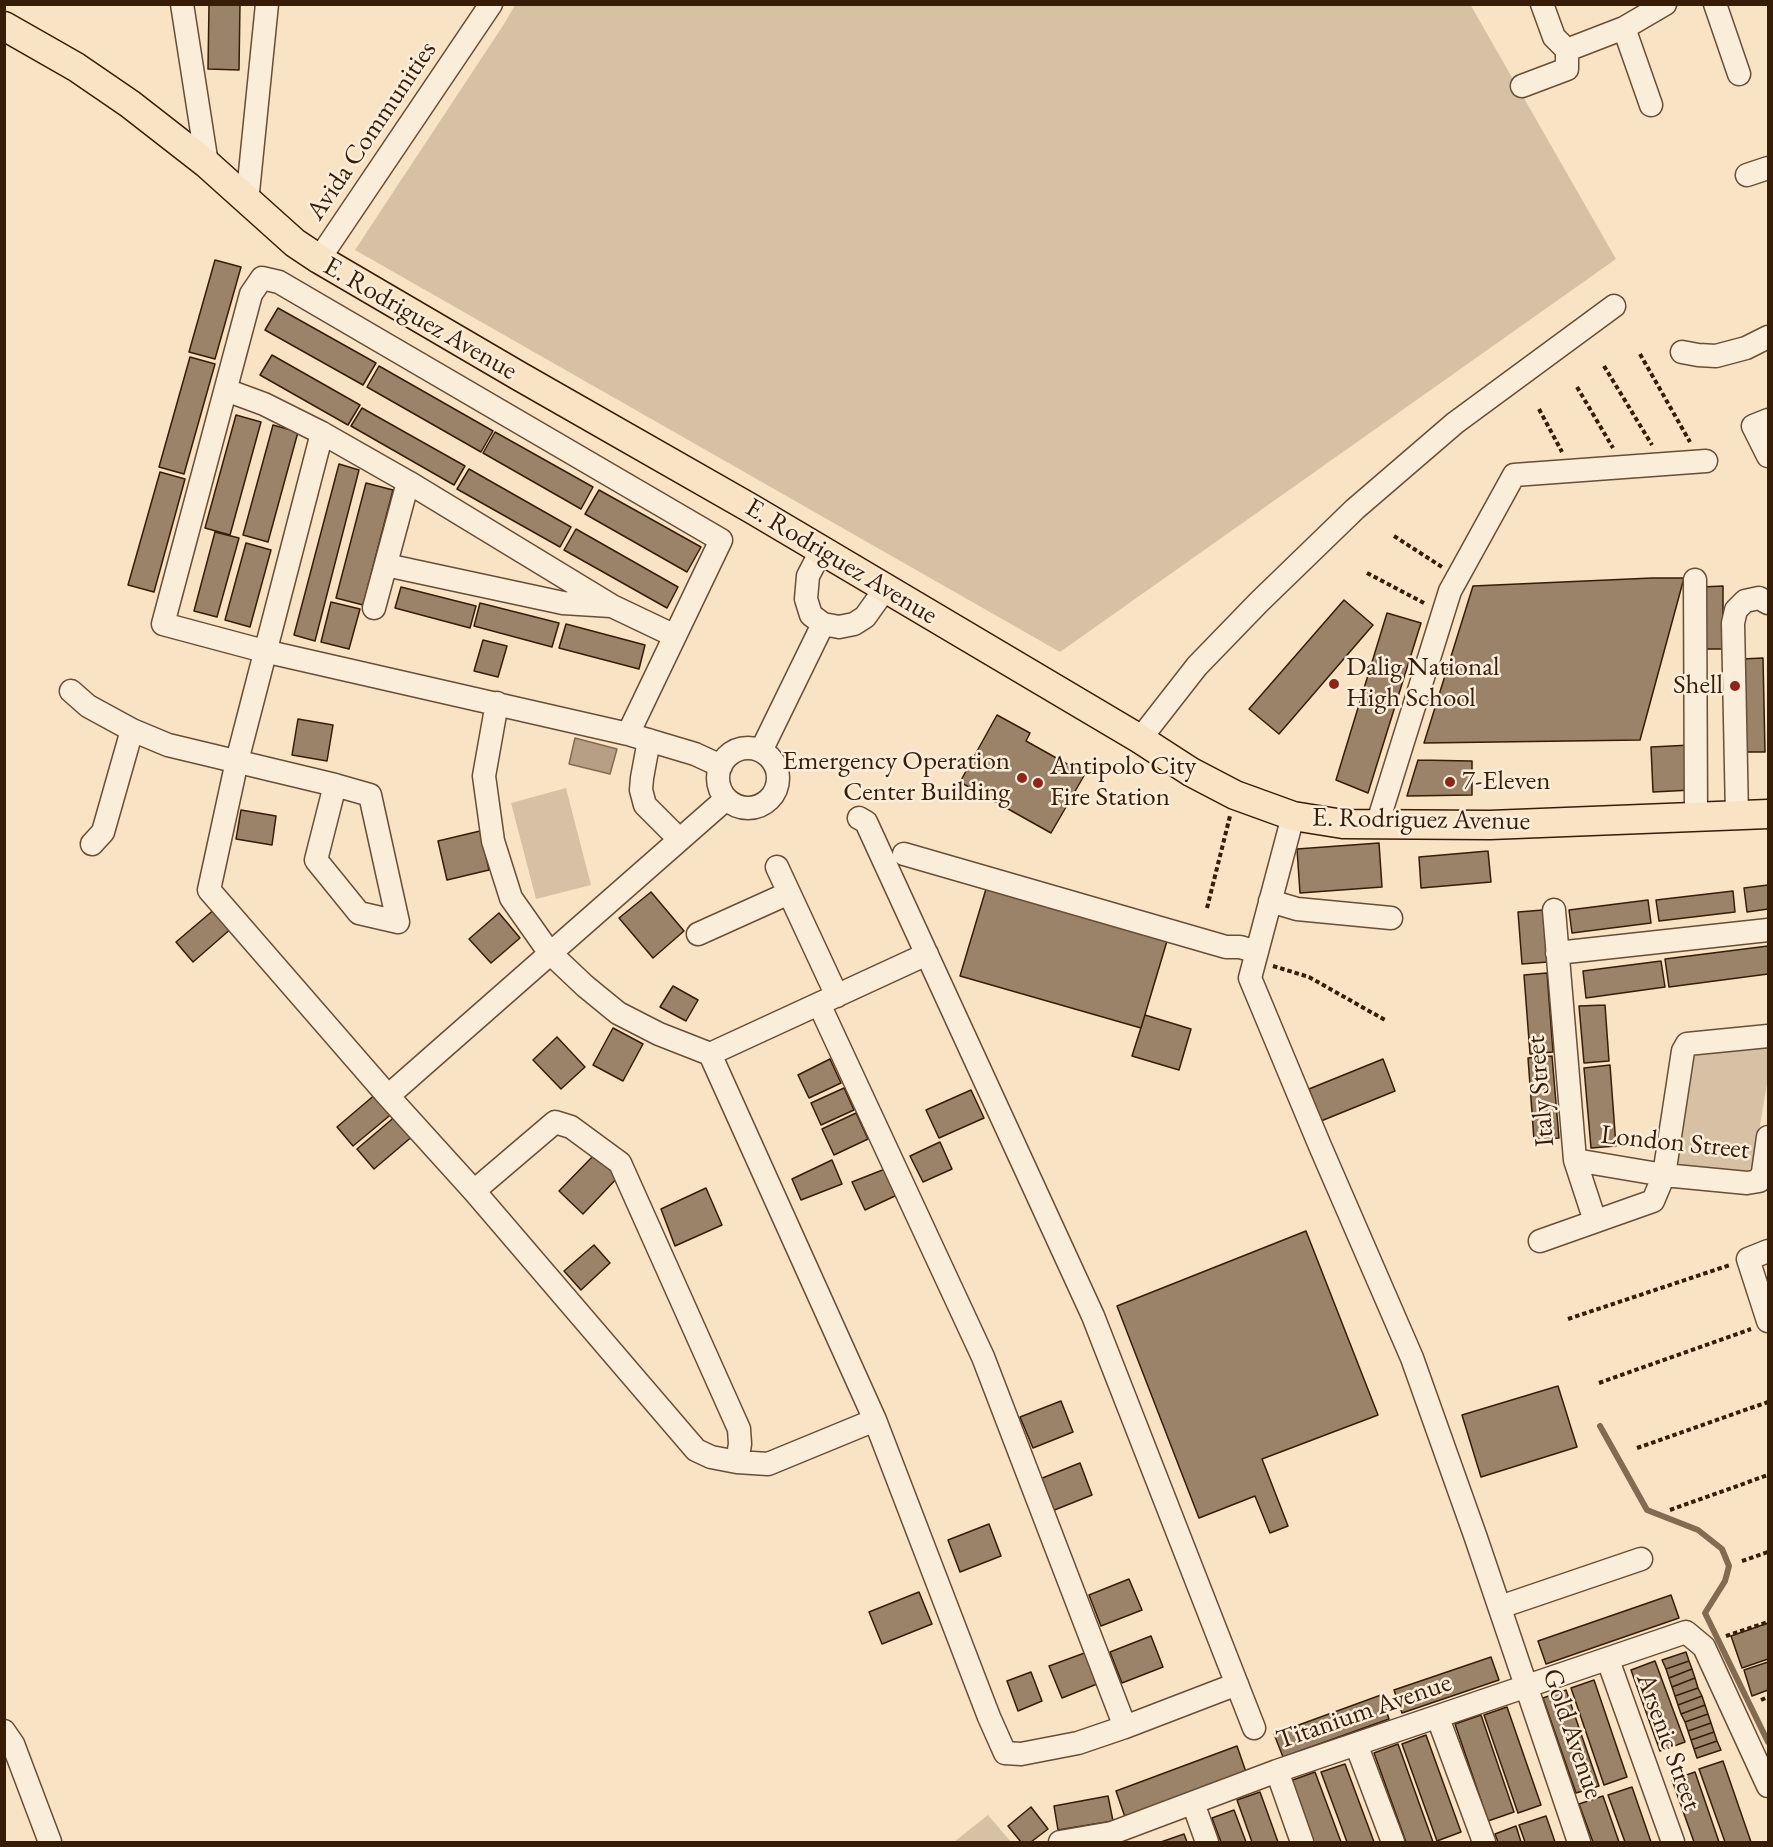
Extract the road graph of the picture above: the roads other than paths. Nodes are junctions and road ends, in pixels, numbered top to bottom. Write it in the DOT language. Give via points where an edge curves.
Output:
graph roads {
  1 [pos="182,4"];
  2 [pos="267,4"];
  3 [pos="1542,4"];
  4 [pos="1665,4"];
  5 [pos="1715,4"];
  6 [pos="487,6"];
  7 [pos="4,26"];
  8 [pos="1624,28"];
  9 [pos="1567,50"];
  10 [pos="1739,74"];
  11 [pos="1522,86"];
  12 [pos="1651,105"];
  13 [pos="207,164"];
  14 [pos="1768,168"];
  15 [pos="1747,176"];
  16 [pos="247,202"];
  17 [pos="319,259"];
  18 [pos="1614,306"];
  19 [pos="1768,337"];
  20 [pos="1682,352"];
  21 [pos="226,390"];
  22 [pos="1768,420"];
  23 [pos="322,434"];
  24 [pos="1768,456"];
  25 [pos="1703,461"];
  26 [pos="408,482"];
  27 [pos="821,551"];
  28 [pos="386,565"];
  29 [pos="1695,580"];
  30 [pos="885,589"];
  31 [pos="1768,603"];
  32 [pos="612,606"];
  33 [pos="374,608"];
  34 [pos="823,624"];
  35 [pos="675,636"];
  36 [pos="264,651"];
  37 [pos="71,690"];
  38 [pos="496,703"];
  39 [pos="132,730"];
  40 [pos="638,737"];
  41 [pos="1140,739"];
  42 [pos="761,751"];
  43 [pos="237,761"];
  44 [pos="720,766"];
  45 [pos="336,785"];
  46 [pos="726,799"];
  47 [pos="1768,814"];
  48 [pos="1293,816"];
  49 [pos="1737,816"];
  50 [pos="859,818"];
  51 [pos="1695,818"];
  52 [pos="1377,825"];
  53 [pos="679,839"];
  54 [pos="92,844"];
  55 [pos="904,855"];
  56 [pos="777,867"];
  57 [pos="789,893"];
  58 [pos="1270,901"];
  59 [pos="1554,910"];
  60 [pos="1391,918"];
  61 [pos="1768,930"];
  62 [pos="698,934"];
  63 [pos="549,952"];
  64 [pos="1557,953"];
  65 [pos="927,954"];
  66 [pos="1255,956"];
  67 [pos="828,1000"];
  68 [pos="1768,1036"];
  69 [pos="710,1054"];
  70 [pos="388,1096"];
  71 [pos="1768,1137"];
  72 [pos="1575,1160"];
  73 [pos="1664,1175"];
  74 [pos="474,1191"];
  75 [pos="1594,1221"];
  76 [pos="1540,1241"];
  77 [pos="1758,1255"];
  78 [pos="1763,1324"];
  79 [pos="875,1420"];
  80 [pos="737,1462"];
  81 [pos="1641,1559"];
  82 [pos="1500,1607"];
  83 [pos="1608,1660"];
  84 [pos="1237,1684"];
  85 [pos="1526,1687"];
  86 [pos="1438,1718"];
  87 [pos="1125,1727"];
  88 [pos="1254,1728"];
  89 [pos="4,1731"];
  90 [pos="1356,1744"];
  91 [pos="1277,1771"];
  92 [pos="1768,1786"];
  93 [pos="1193,1803"];
  94 [pos="1114,1838"];
  95 [pos="50,1842"];
  96 [pos="1060,1842"];
  97 [pos="1207,1842"];
  98 [pos="1302,1842"];
  99 [pos="1393,1842"];
  100 [pos="1484,1842"];
  101 [pos="1579,1842"];
  102 [pos="1673,1842"];
  1 -- 13 [label="street"];
  2 -- 16 [label="street"];
  3 -- 9 [label="street" via="1554,37"];
  4 -- 8 [label="street"];
  5 -- 10 [label="street"];
  6 -- 17 [label="street, Avida Communities"];
  7 -- 13 [label="main road, E. Rodriguez Avenue" via="76,67"];
  8 -- 9 [label="street"];
  8 -- 12 [label="street"];
  9 -- 11 [label="street" via="1567,69"];
  13 -- 16 [label="main road, E. Rodriguez Avenue"];
  14 -- 15 [label="street"];
  16 -- 17 [label="main road, E. Rodriguez Avenue"];
  17 -- 27 [label="main road, E. Rodriguez Avenue"];
  18 -- 41 [label="street" via="1455,423 1355,509 1197,666"];
  19 -- 20 [label="street" via="1716,356"];
  21 -- 23 [label="street" via="264,404"];
  21 -- 35 [label="street" via="251,294 262,278 279,282 721,540"];
  21 -- 36 [label="street" via="163,624"];
  22 -- 24 [label="street" via="1752,426"];
  23 -- 26 [label="street"];
  23 -- 36 [label="street"];
  25 -- 52 [label="street" via="1514,475 1450,591"];
  26 -- 28 [label="street"];
  26 -- 32 [label="street"];
  27 -- 30 [label="main road, E. Rodriguez Avenue"];
  27 -- 34 [label="street" via="808,576 806,599 811,615"];
  28 -- 32 [label="street" via="563,603"];
  28 -- 33 [label="street"];
  29 -- 51 [label="street"];
  30 -- 34 [label="street" via="865,617 854,624"];
  30 -- 41 [label="main road, E. Rodriguez Avenue"];
  31 -- 49 [label="street" via="1759,598 1745,601 1736,610 1733,623"];
  32 -- 35 [label="street"];
  34 -- 42 [label="street"];
  35 -- 40 [label="street"];
  36 -- 38 [label="street"];
  36 -- 43 [label="street"];
  37 -- 39 [label="street" via="88,706"];
  38 -- 40 [label="street"];
  38 -- 63 [label="street" via="484,776 493,841 511,898"];
  39 -- 43 [label="street" via="168,745"];
  39 -- 54 [label="street" via="103,832"];
  40 -- 44 [label="street"];
  40 -- 53 [label="street" via="645,805"];
  41 -- 48 [label="main road, E. Rodriguez Avenue" via="1235,795"];
  42 -- 44 [label="street" via="734,751"];
  42 -- 46 [label="street" via="772,760 778,775 772,796 761,806 746,809"];
  43 -- 45 [label="street"];
  43 -- 70 [label="street" via="208,890"];
  44 -- 46 [label="street" via="718,783"];
  45 -- 45 [label="street" via="370,795 398,922 359,913 316,860"];
  46 -- 53 [label="street"];
  47 -- 49 [label="main road, E. Rodriguez Avenue"];
  48 -- 52 [label="main road, E. Rodriguez Avenue" via="1311,821"];
  48 -- 58 [label="street, Gold Avenue"];
  49 -- 51 [label="main road, E. Rodriguez Avenue"];
  50 -- 65 [label="street" via="866,822"];
  51 -- 52 [label="main road, E. Rodriguez Avenue"];
  53 -- 63 [label="street"];
  55 -- 66 [label="street" via="1226,947 1240,947"];
  56 -- 57 [label="street"];
  57 -- 62 [label="street"];
  57 -- 67 [label="street"];
  58 -- 60 [label="street" via="1297,909"];
  58 -- 66 [label="street, Gold Avenue"];
  59 -- 64 [label="street, Italy Street"];
  61 -- 64 [label="street"];
  63 -- 69 [label="street" via="618,1013"];
  63 -- 70 [label="street"];
  64 -- 72 [label="street, Italy Street"];
  65 -- 67 [label="street"];
  65 -- 84 [label="street" via="1093,1316"];
  66 -- 82 [label="street, Gold Avenue" via="1250,978 1412,1358"];
  67 -- 69 [label="street"];
  67 -- 87 [label="street" via="983,1356"];
  68 -- 73 [label="street" via="1687,1044"];
  69 -- 79 [label="street"];
  70 -- 74 [label="street"];
  71 -- 73 [label="street, London Street" via="1759,1181"];
  72 -- 73 [label="street, London Street"];
  72 -- 75 [label="street, Italy Street"];
  73 -- 75 [label="street" via="1653,1201"];
  74 -- 80 [label="street" via="696,1450"];
  74 -- 80 [label="street" via="555,1122 571,1127 620,1163 739,1429"];
  75 -- 76 [label="street"];
  77 -- 78 [label="street"];
  79 -- 80 [label="street" via="768,1464"];
  79 -- 87 [label="street" via="1005,1754 1078,1743"];
  81 -- 82 [label="street"];
  82 -- 85 [label="street, Gold Avenue"];
  83 -- 85 [label="street, Titanium Avenue"];
  83 -- 92 [label="street, Titanium Avenue" via="1686,1632 1704,1647"];
  83 -- 102 [label="street, Arsenic Street"];
  84 -- 87 [label="street"];
  84 -- 88 [label="street"];
  85 -- 86 [label="street, Titanium Avenue"];
  85 -- 101 [label="street, Gold Avenue"];
  86 -- 90 [label="street, Titanium Avenue"];
  86 -- 100 [label="street"];
  89 -- 95 [label="street" via="13,1744"];
  90 -- 91 [label="street, Titanium Avenue"];
  90 -- 99 [label="street"];
  91 -- 93 [label="street, Titanium Avenue"];
  91 -- 98 [label="street"];
  93 -- 94 [label="street, Titanium Avenue"];
  93 -- 97 [label="street"];
  94 -- 96 [label="street, Titanium Avenue"];
}
